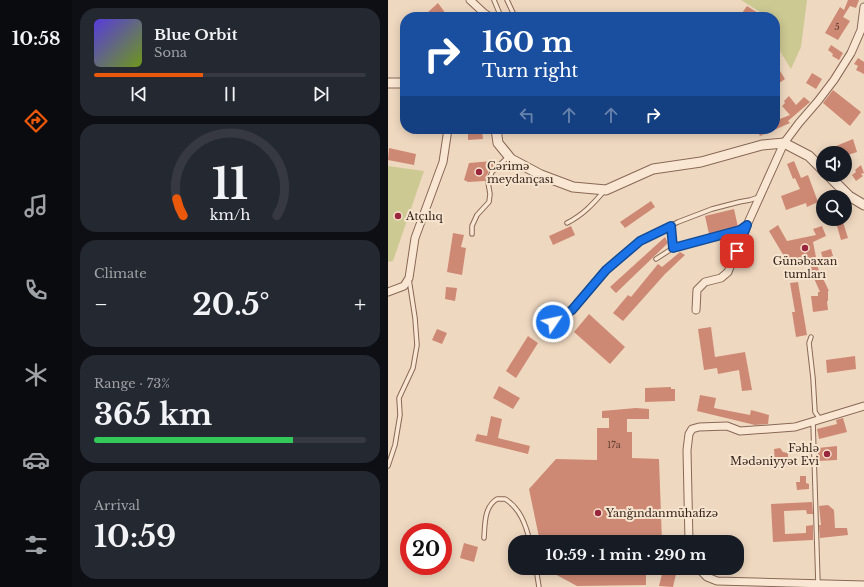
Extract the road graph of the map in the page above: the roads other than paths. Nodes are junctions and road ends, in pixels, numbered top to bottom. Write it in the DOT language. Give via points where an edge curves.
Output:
graph roads {
  1 [pos="470,0"];
  2 [pos="494,0"];
  3 [pos="508,0"];
  4 [pos="864,7"];
  5 [pos="483,12"];
  6 [pos="499,12"];
  7 [pos="513,12"];
  8 [pos="388,83"];
  9 [pos="400,83"];
  10 [pos="447,134"];
  11 [pos="497,134"];
  12 [pos="784,143"];
  13 [pos="509,157"];
  14 [pos="816,163"];
  15 [pos="835,182"];
  16 [pos="606,190"];
  17 [pos="760,196"];
  18 [pos="864,205"];
  19 [pos="567,223"];
  20 [pos="747,225"];
  21 [pos="671,226"];
  22 [pos="472,234"];
  23 [pos="673,248"];
  24 [pos="656,259"];
  25 [pos="409,278"];
  26 [pos="388,292"];
  27 [pos="696,310"];
  28 [pos="553,322"];
  29 [pos="811,337"];
  30 [pos="864,406"];
  31 [pos="821,420"];
  32 [pos="813,422"];
  33 [pos="388,466"];
  34 [pos="528,535"];
  35 [pos="690,535"];
  36 [pos="484,538"];
  37 [pos="537,575"];
  38 [pos="705,575"];
  39 [pos="818,584"];
  40 [pos="864,585"];
  41 [pos="539,587"];
  1 -- 5 [label="street"];
  2 -- 6 [label="lane"];
  3 -- 7 [label="lane"];
  4 -- 12 [label="street" via="861,30 851,53 818,101"];
  8 -- 9 [label="street"];
  10 -- 25 [label="street" via="443,162 415,238"];
  11 -- 13 [label="street" via="498,143"];
  12 -- 14 [label="street" via="809,156"];
  12 -- 16 [label="street" via="762,145 701,162 653,169"];
  12 -- 17 [label="street"];
  13 -- 16 [label="street" via="541,175 574,187"];
  13 -- 22 [label="lane" via="492,172 488,182 489,202 477,216 472,226"];
  15 -- 18 [label="street" via="849,196"];
  16 -- 19 [label="lane" via="587,211"];
  17 -- 20 [label="street"];
  17 -- 21 [label="lane" via="712,209"];
  20 -- 23 [label="lane" via="740,230"];
  20 -- 27 [label="street" via="728,272 721,278 705,282 698,290"];
  21 -- 23 [label="lane"];
  21 -- 28 [label="lane" via="640,241 606,270 572,310"];
  23 -- 24 [label="lane"];
  25 -- 26 [label="street" via="404,286"];
  25 -- 33 [label="lane" via="417,345 413,368 399,398 400,415 395,445"];
  29 -- 31 [label="lane" via="809,343 815,412"];
  30 -- 31 [label="street"];
  31 -- 32 [label="street"];
  32 -- 35 [label="street" via="795,427 740,431 727,426 692,428 687,450"];
  32 -- 39 [label="lane"];
  34 -- 36 [label="lane" via="518,510 501,499 489,507"];
  37 -- 41 [label="lane"];
  38 -- 39 [label="street" via="717,581"];
  39 -- 40 [label="street"];
}
